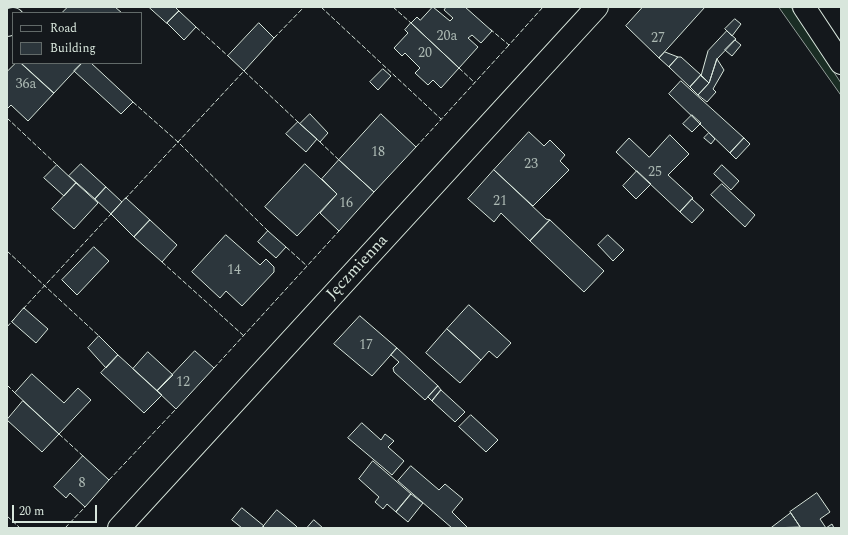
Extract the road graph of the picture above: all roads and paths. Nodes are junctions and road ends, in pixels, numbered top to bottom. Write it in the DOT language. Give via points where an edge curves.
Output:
graph roads {
  1 [pos="597,7"];
  2 [pos="804,7"];
  3 [pos="841,63"];
  4 [pos="119,528"];
  1 -- 4 [label="street, Jęczmienna"];
  2 -- 3 [label="street"];
}
